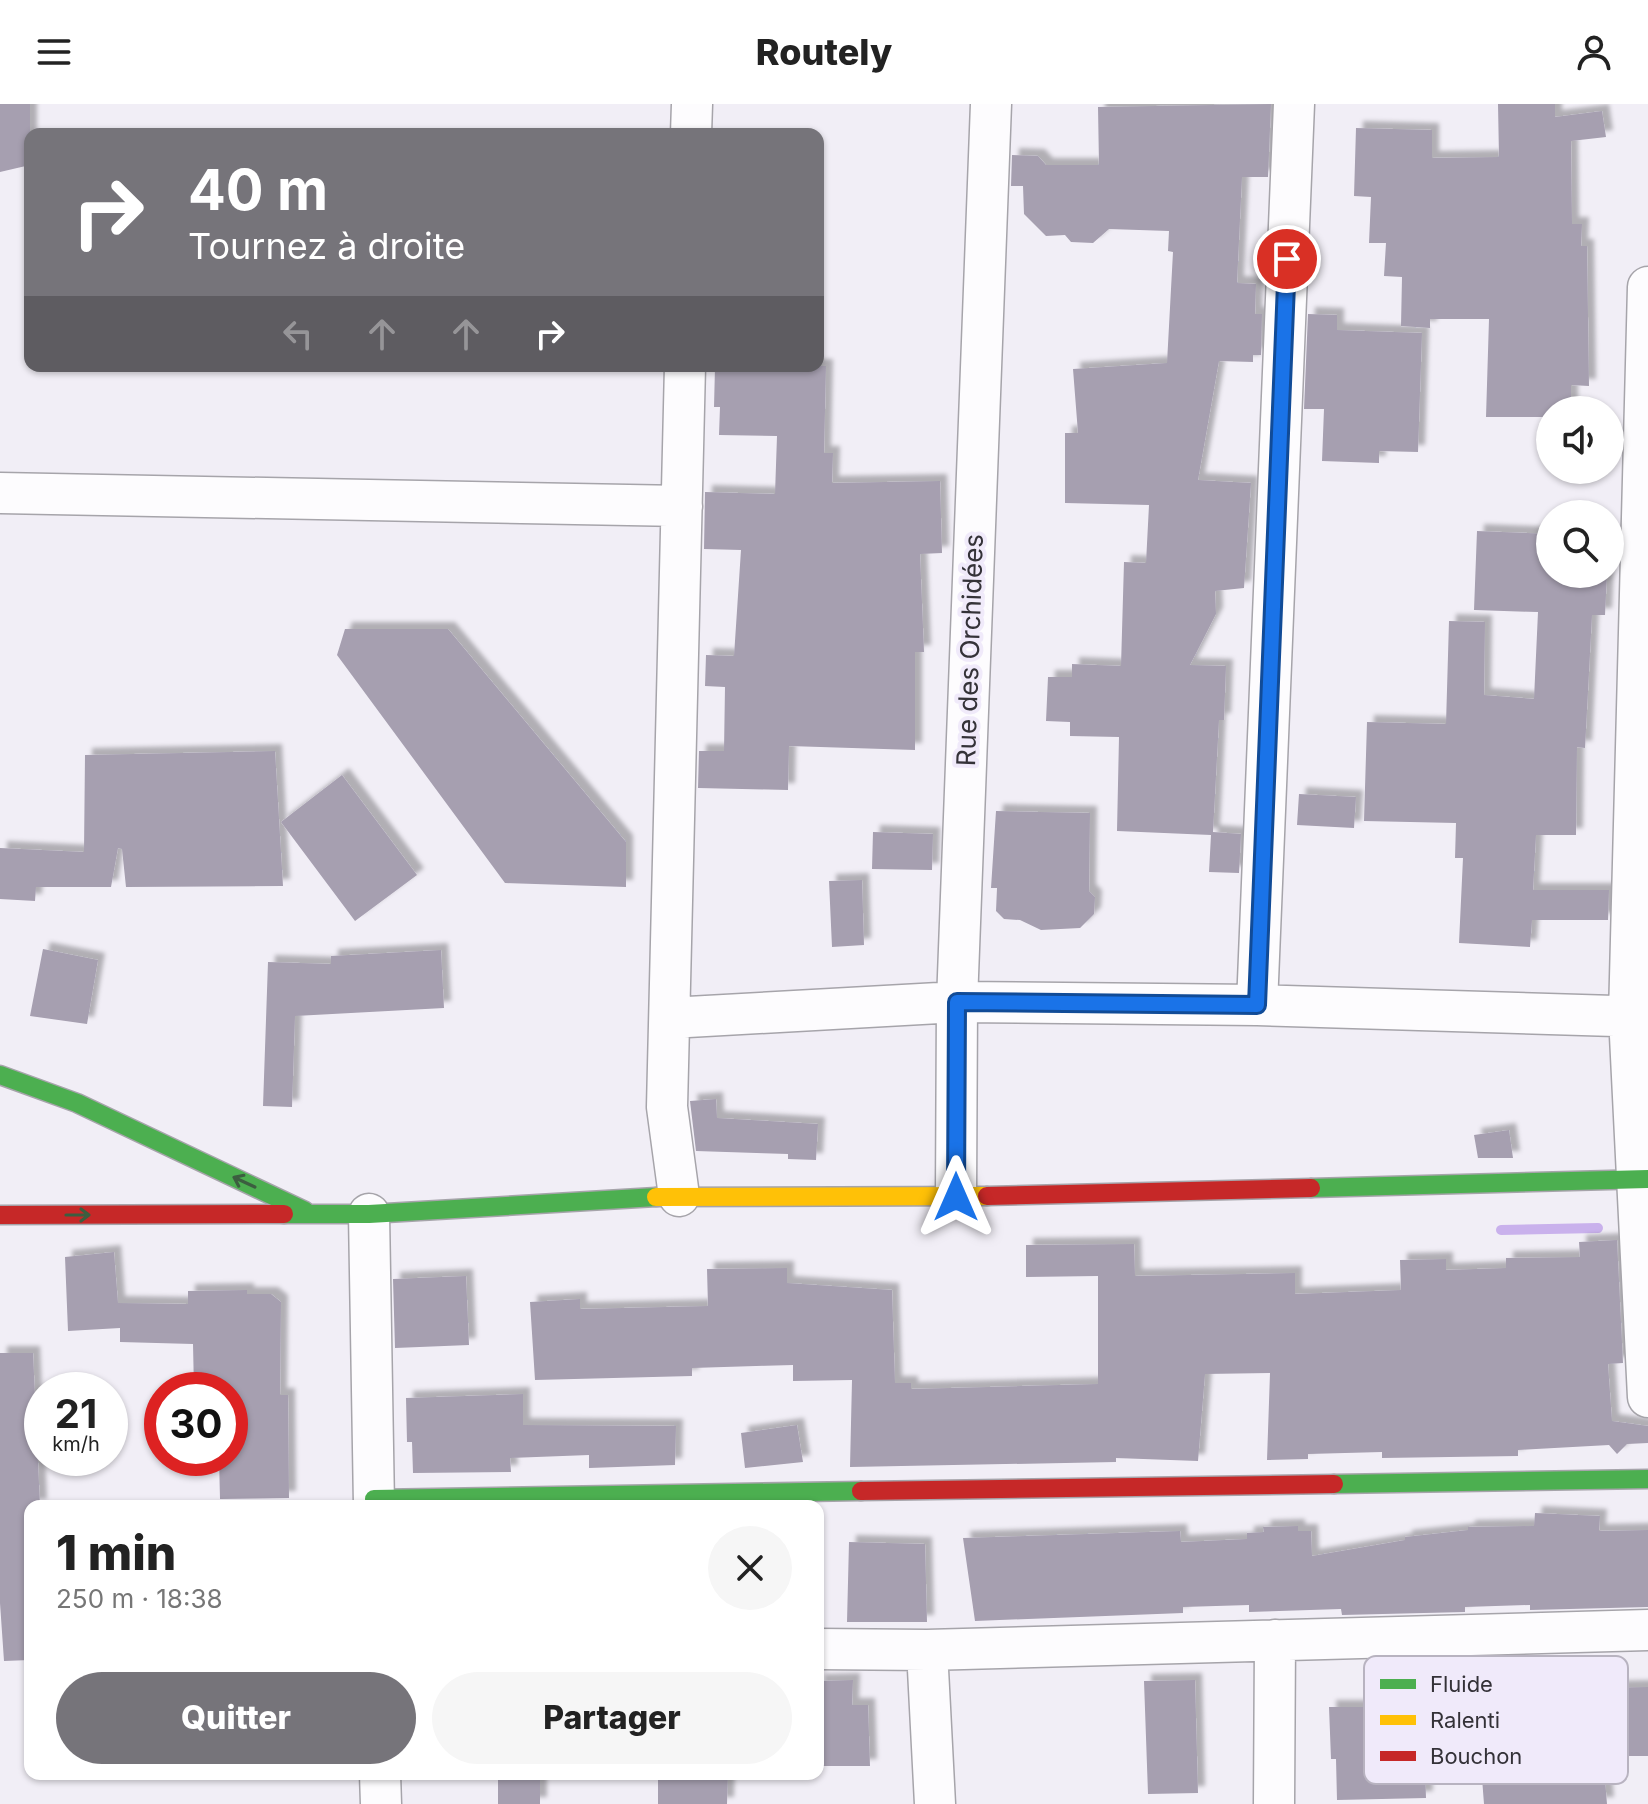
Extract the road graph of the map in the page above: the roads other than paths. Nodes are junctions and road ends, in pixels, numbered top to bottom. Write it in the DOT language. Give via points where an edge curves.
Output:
graph roads {
  1 [pos="692,104"];
  2 [pos="991,104"];
  3 [pos="1294,104"];
  4 [pos="691,128"];
  5 [pos="1648,287"];
  6 [pos="685,372"];
  7 [pos="0,493"];
  8 [pos="682,506"];
  9 [pos="957,1002"];
  10 [pos="1257,1005"];
  11 [pos="1638,1017"];
  12 [pos="670,1018"];
  13 [pos="0,1075"];
  14 [pos="1642,1179"];
  15 [pos="679,1196"];
  16 [pos="956,1197"];
  17 [pos="369,1214"];
  18 [pos="0,1215"];
  19 [pos="315,1215"];
  20 [pos="1648,1397"];
  21 [pos="1648,1479"];
  22 [pos="374,1500"];
  23 [pos="485,1500"];
  24 [pos="1648,1630"];
  25 [pos="1275,1640"];
  26 [pos="824,1649"];
  27 [pos="927,1650"];
  28 [pos="380,1780"];
  29 [pos="381,1804"];
  30 [pos="935,1804"];
  31 [pos="1274,1804"];
  1 -- 4 [label="street"];
  2 -- 9 [label="street, Rue des Orchidées"];
  3 -- 10 [label="street"];
  5 -- 11 [label="street"];
  6 -- 8 [label="street"];
  7 -- 8 [label="street"];
  8 -- 12 [label="street"];
  9 -- 10 [label="street"];
  9 -- 12 [label="street"];
  9 -- 16 [label="street, Rue des Orchidées"];
  10 -- 11 [label="street"];
  11 -- 14 [label="street"];
  12 -- 15 [label="street" via="667,1107"];
  19 -- 13 [label="main road, one-way" via="77,1103"];
  14 -- 16 [label="main road"];
  14 -- 20 [label="street"];
  15 -- 16 [label="main road"];
  15 -- 17 [label="main road"];
  17 -- 19 [label="main road"];
  17 -- 22 [label="street"];
  18 -- 19 [label="main road, one-way"];
  21 -- 23 [label="main road"];
  24 -- 25 [label="street"];
  25 -- 27 [label="street"];
  25 -- 31 [label="street"];
  26 -- 27 [label="street"];
  27 -- 30 [label="street"];
  28 -- 29 [label="street"];
}
